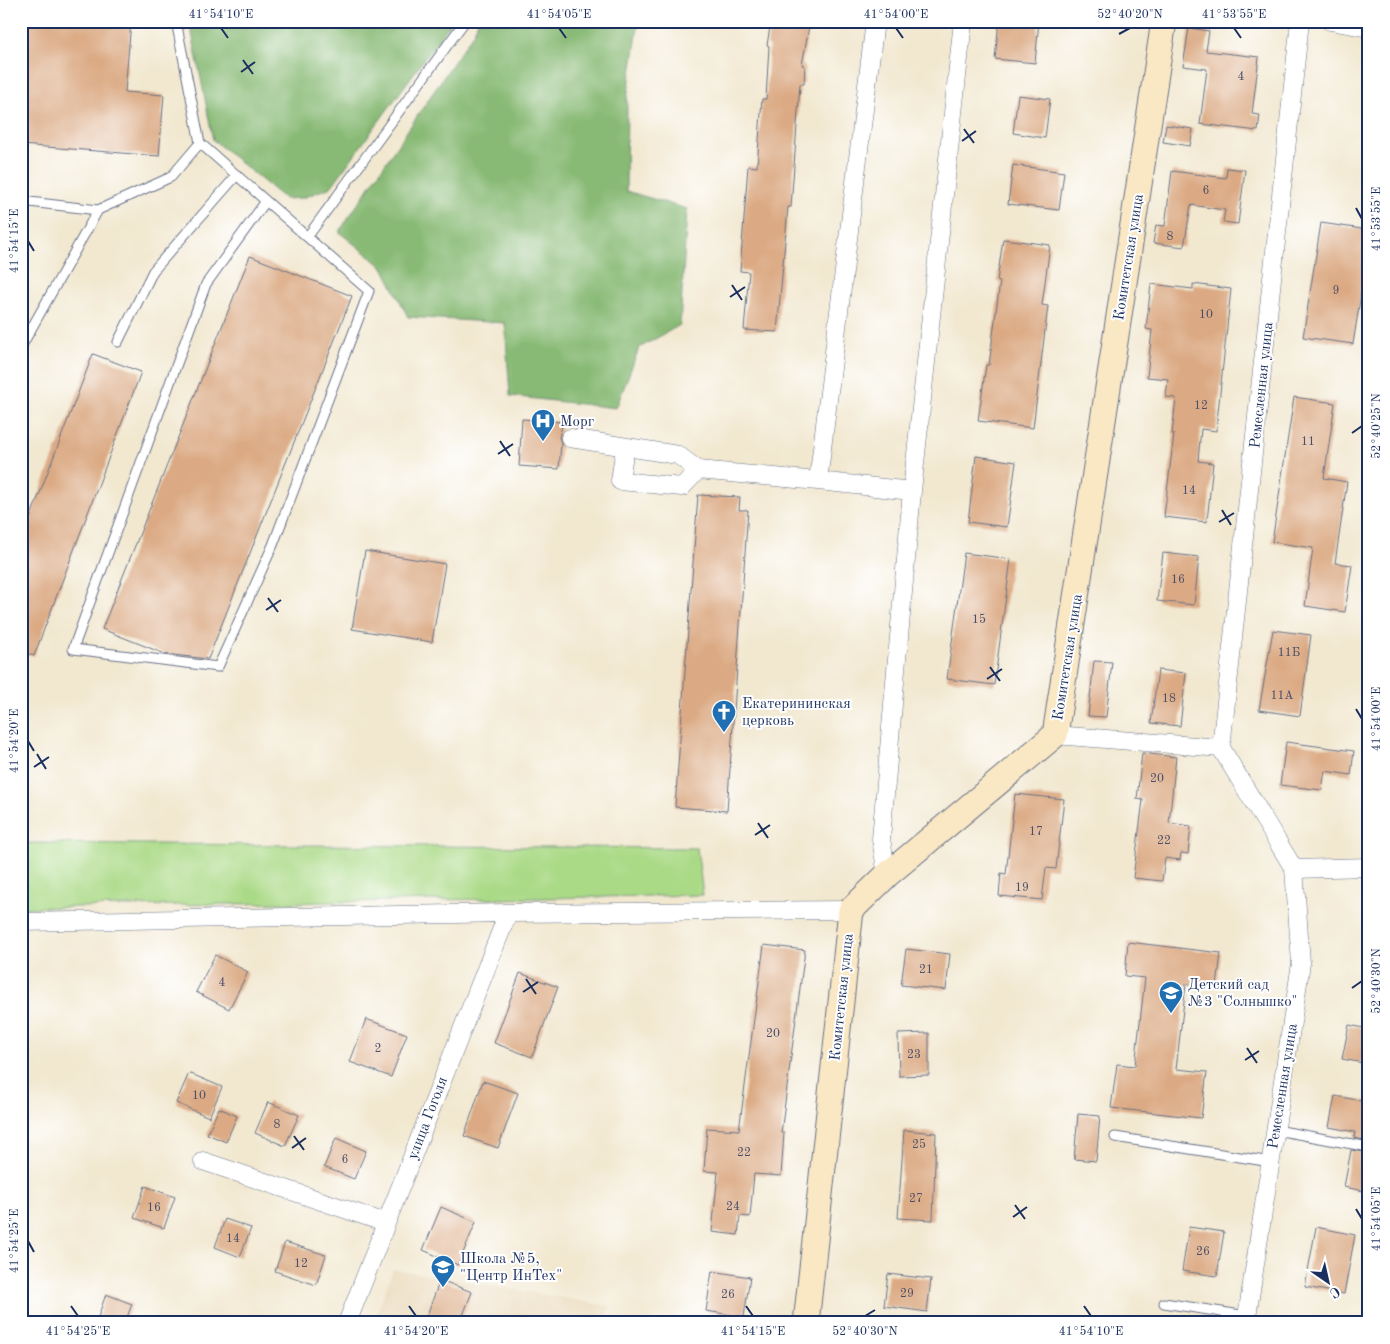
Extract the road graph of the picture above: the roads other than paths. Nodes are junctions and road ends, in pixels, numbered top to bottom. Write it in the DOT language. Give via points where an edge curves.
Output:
graph roads {
  1 [pos="176,21"];
  2 [pos="465,21"];
  3 [pos="875,21"];
  4 [pos="963,21"];
  5 [pos="1164,21"];
  6 [pos="1300,21"];
  7 [pos="1330,21"];
  8 [pos="1369,28"];
  9 [pos="200,143"];
  10 [pos="237,175"];
  11 [pos="21,201"];
  12 [pos="266,201"];
  13 [pos="98,210"];
  14 [pos="308,236"];
  15 [pos="118,342"];
  16 [pos="21,347"];
  17 [pos="570,438"];
  18 [pos="625,447"];
  19 [pos="698,470"];
  20 [pos="818,481"];
  21 [pos="912,491"];
  22 [pos="1055,735"];
  23 [pos="1221,748"];
  24 [pos="1369,867"];
  25 [pos="1294,868"];
  26 [pos="887,874"];
  27 [pos="851,910"];
  28 [pos="508,913"];
  29 [pos="21,922"];
  30 [pos="1276,1130"];
  31 [pos="1115,1137"];
  32 [pos="1369,1147"];
  33 [pos="203,1161"];
  34 [pos="1271,1162"];
  35 [pos="386,1223"];
  36 [pos="1164,1303"];
  37 [pos="1247,1319"];
  38 [pos="347,1323"];
  39 [pos="806,1323"];
  1 -- 9 [label="lane"];
  2 -- 14 [label="lane"];
  3 -- 20 [label="street"];
  4 -- 21 [label="street"];
  5 -- 22 [label="street, Комитетская улица"];
  6 -- 23 [label="street, Ремесленная улица"];
  7 -- 8 [label="street"];
  9 -- 10 [label="lane"];
  9 -- 13 [label="lane" via="171,177"];
  10 -- 12 [label="lane"];
  10 -- 15 [label="lane" via="153,271"];
  11 -- 13 [label="lane"];
  12 -- 14 [label="lane"];
  12 -- 14 [label="lane" via="206,284 73,649 218,667 272,545 368,291"];
  13 -- 16 [label="lane"];
  17 -- 18 [label="street"];
  18 -- 19 [label="street" via="678,455"];
  18 -- 19 [label="street" via="620,481 682,487"];
  19 -- 20 [label="street"];
  20 -- 21 [label="street"];
  21 -- 26 [label="street" via="881,839"];
  22 -- 23 [label="street"];
  22 -- 26 [label="street, Комитетская улица"];
  23 -- 25 [label="street, Ремесленная улица"];
  24 -- 25 [label="street"];
  25 -- 30 [label="street, Ремесленная улица" via="1301,962"];
  26 -- 27 [label="street, Комитетская улица"];
  27 -- 28 [label="street"];
  27 -- 39 [label="street, Комитетская улица"];
  28 -- 29 [label="street"];
  28 -- 35 [label="street, улица Гоголя"];
  30 -- 32 [label="lane"];
  30 -- 34 [label="street, Ремесленная улица"];
  31 -- 34 [label="lane"];
  33 -- 35 [label="street"];
  34 -- 37 [label="street, Ремесленная улица"];
  35 -- 38 [label="street, улица Гоголя"];
  36 -- 37 [label="lane"];
}
